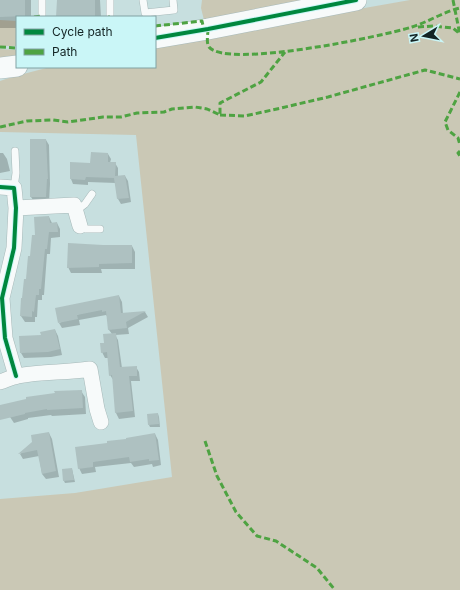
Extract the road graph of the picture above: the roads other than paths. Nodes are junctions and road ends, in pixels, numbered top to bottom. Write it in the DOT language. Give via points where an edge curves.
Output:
graph roads {
  1 [pos="42,0"];
  2 [pos="110,0"];
  3 [pos="143,0"];
  4 [pos="173,0"];
  5 [pos="356,0"];
  6 [pos="42,16"];
  7 [pos="110,16"];
  8 [pos="156,38"];
  9 [pos="16,66"];
  10 [pos="0,68"];
  11 [pos="15,151"];
  12 [pos="7,187"];
  13 [pos="92,194"];
  14 [pos="16,208"];
  15 [pos="76,211"];
  16 [pos="80,226"];
  17 [pos="100,229"];
  18 [pos="3,280"];
  19 [pos="16,376"];
  20 [pos="0,382"];
  21 [pos="101,422"];
  1 -- 6 [label="lane"];
  2 -- 7 [label="lane"];
  3 -- 4 [label="lane" via="145,13 174,10"];
  5 -- 8 [label="street"];
  9 -- 10 [label="street"];
  11 -- 12 [label="lane" via="16,173"];
  12 -- 14 [label="street"];
  13 -- 15 [label="lane"];
  14 -- 15 [label="street" via="74,205"];
  14 -- 18 [label="street" via="14,248"];
  15 -- 16 [label="street"];
  16 -- 17 [label="lane" via="86,229"];
  18 -- 19 [label="street" via="5,338"];
  19 -- 20 [label="street"];
  19 -- 21 [label="street" via="90,369"];
}
